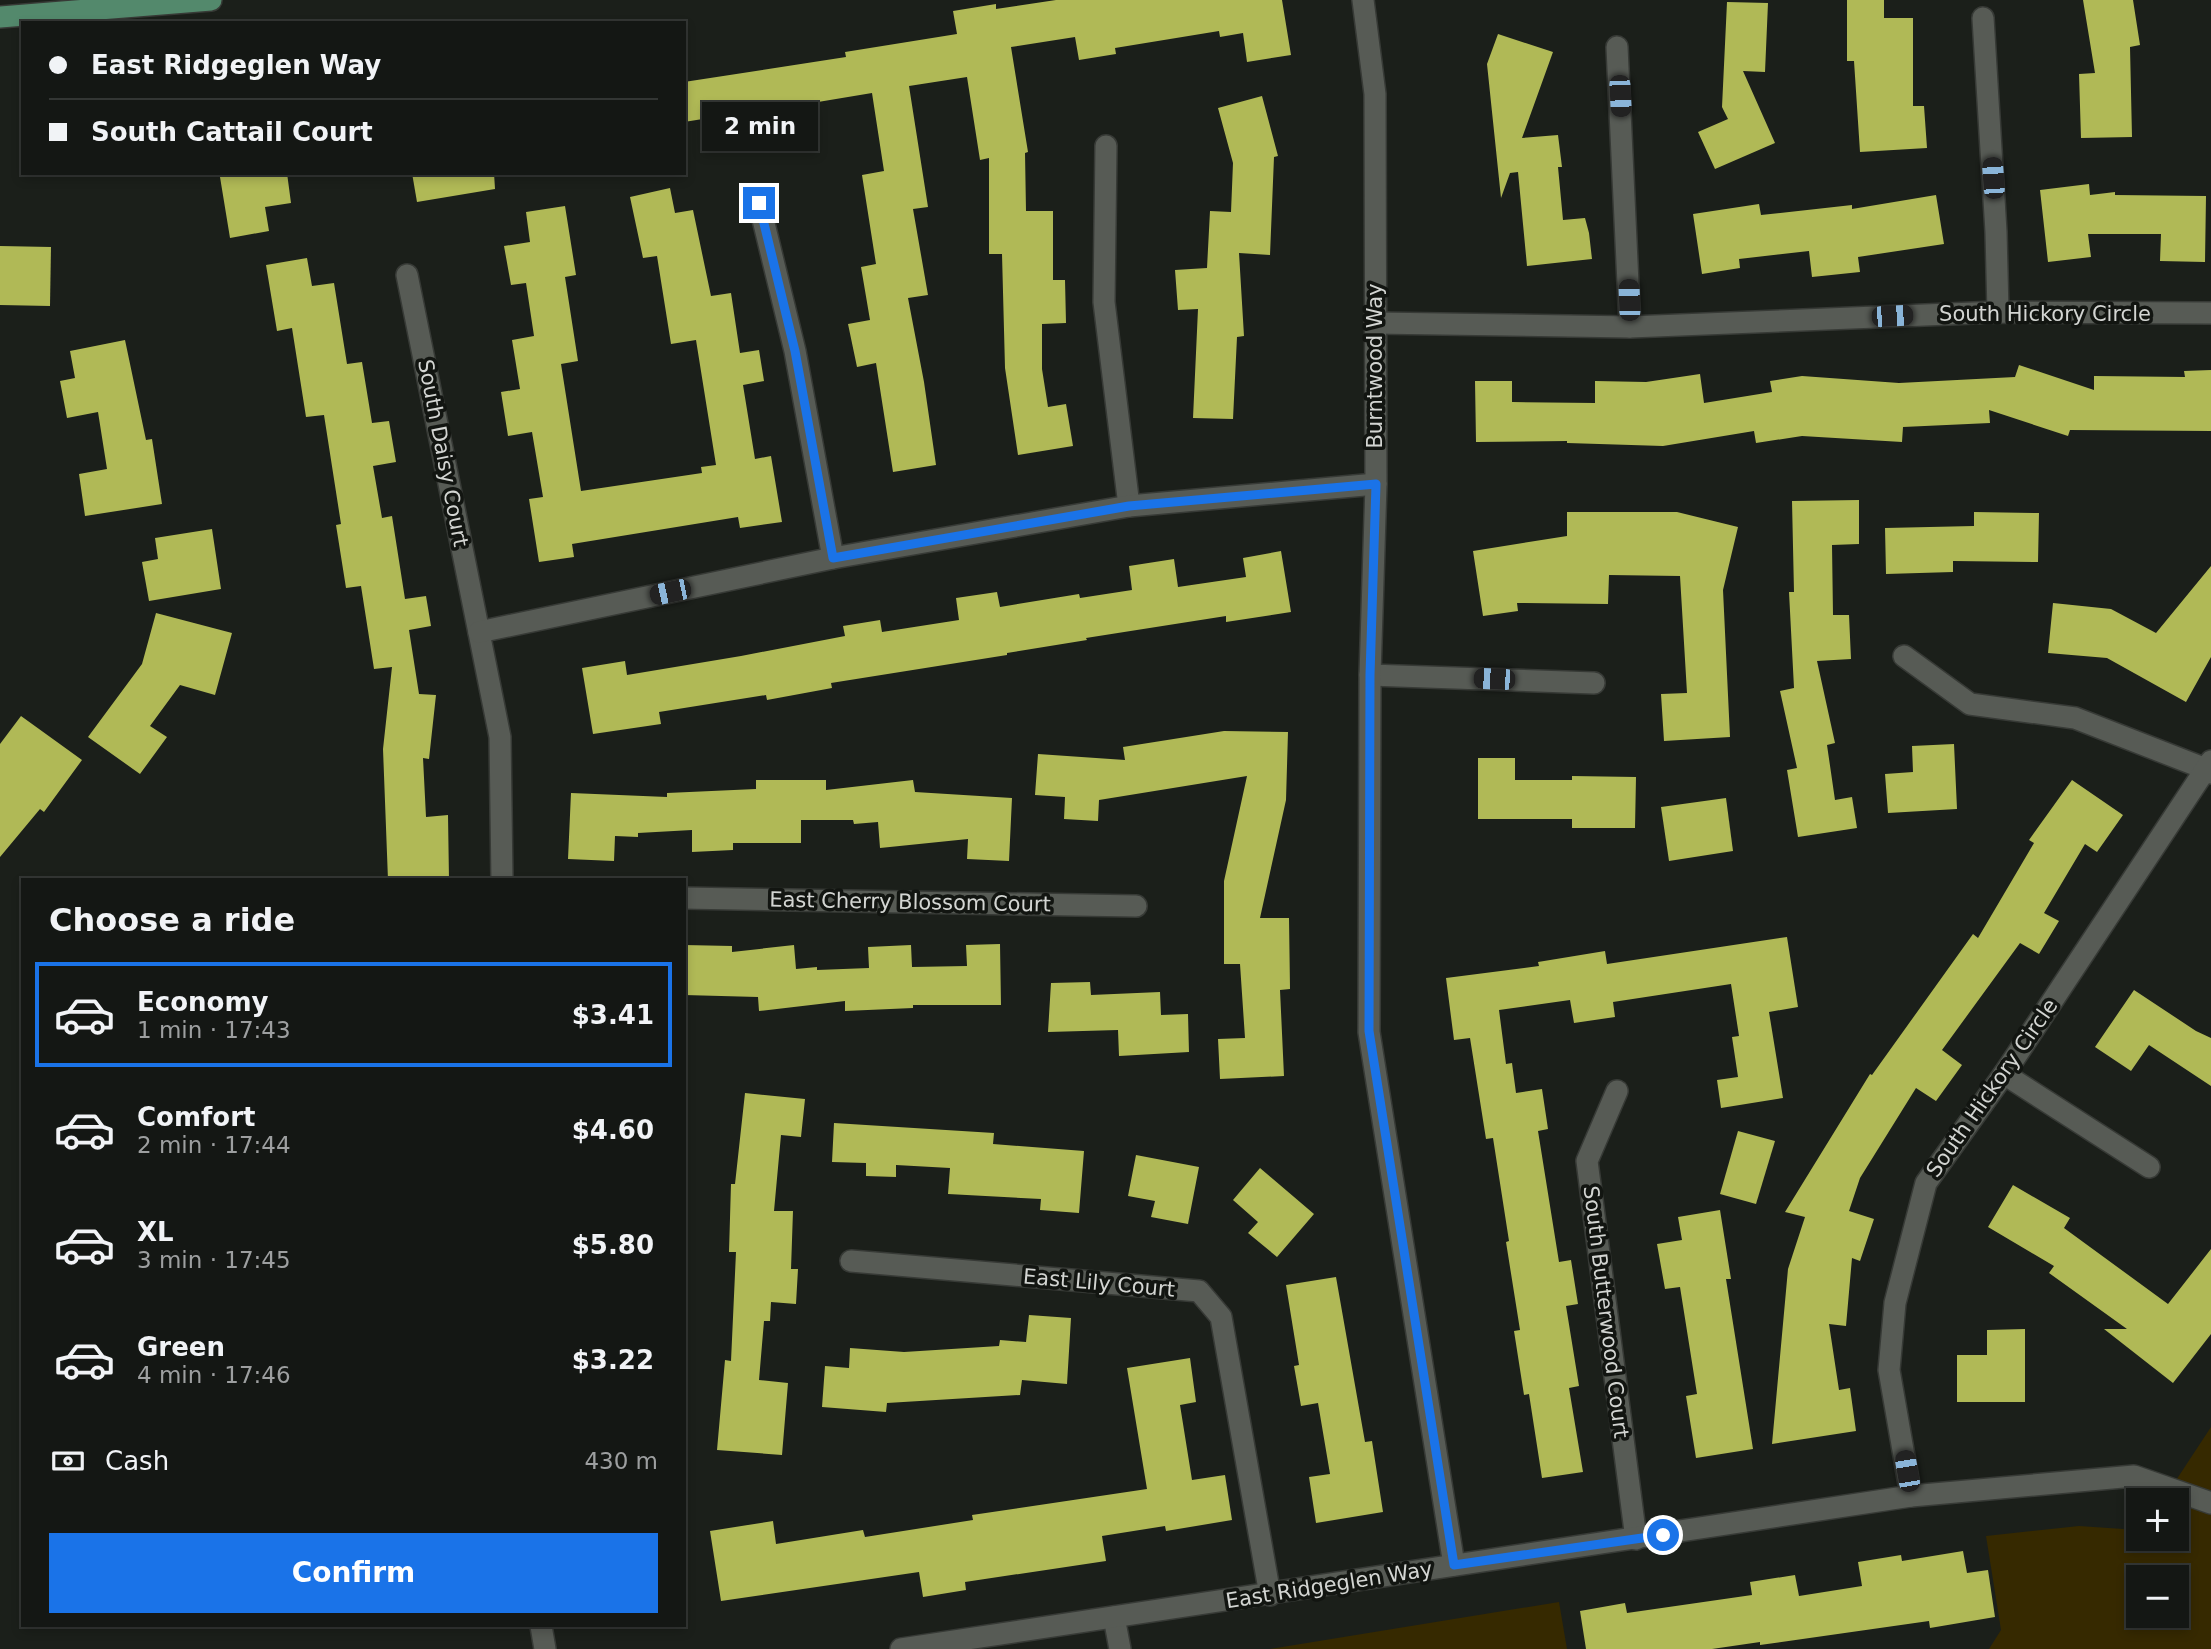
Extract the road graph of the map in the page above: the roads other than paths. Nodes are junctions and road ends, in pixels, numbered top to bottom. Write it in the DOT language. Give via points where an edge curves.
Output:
graph roads {
  1 [pos="211,0"];
  2 [pos="1363,0"];
  3 [pos="0,17"];
  4 [pos="1983,18"];
  5 [pos="1617,47"];
  6 [pos="1106,146"];
  7 [pos="759,203"];
  8 [pos="407,275"];
  9 [pos="1997,312"];
  10 [pos="2211,313"];
  11 [pos="1375,323"];
  12 [pos="1630,327"];
  13 [pos="1376,484"];
  14 [pos="1129,506"];
  15 [pos="833,558"];
  16 [pos="479,632"];
  17 [pos="1904,656"];
  18 [pos="1370,675"];
  19 [pos="1594,682"];
  20 [pos="2209,767"];
  21 [pos="502,878"];
  22 [pos="686,898"];
  23 [pos="1136,906"];
  24 [pos="2004,1074"];
  25 [pos="1617,1091"];
  26 [pos="2149,1167"];
  27 [pos="851,1261"];
  28 [pos="1911,1496"];
  29 [pos="2211,1503"];
  30 [pos="1636,1539"];
  31 [pos="1454,1565"];
  32 [pos="1270,1595"];
  33 [pos="1114,1617"];
  34 [pos="541,1627"];
  35 [pos="545,1649"];
  36 [pos="901,1649"];
  37 [pos="1121,1649"];
  1 -- 3 [label="main road"];
  2 -- 11 [label="street, Burntwood Way" via="1375,94"];
  4 -- 9 [label="street"];
  5 -- 12 [label="street"];
  6 -- 14 [label="street" via="1104,302"];
  7 -- 15 [label="street" via="795,351"];
  8 -- 16 [label="street, South Daisy Court"];
  9 -- 10 [label="street, South Hickory Circle"];
  9 -- 12 [label="street, South Hickory Circle"];
  11 -- 12 [label="street, South Hickory Circle"];
  11 -- 13 [label="street, Burntwood Way"];
  13 -- 14 [label="street"];
  13 -- 18 [label="street, Burntwood Way"];
  14 -- 15 [label="street"];
  15 -- 16 [label="street"];
  16 -- 21 [label="street, South Daisy Court" via="500,737"];
  17 -- 20 [label="street" via="1970,704 2075,718"];
  18 -- 19 [label="street"];
  18 -- 31 [label="street, Burntwood Way" via="1369,1031"];
  20 -- 24 [label="street, South Hickory Circle"];
  22 -- 23 [label="street, East Cherry Blossom Court"];
  24 -- 26 [label="street"];
  24 -- 28 [label="street, South Hickory Circle" via="1926,1183 1895,1303 1888,1370"];
  25 -- 30 [label="street, South Butterwood Court" via="1587,1161"];
  27 -- 32 [label="street, East Lily Court" via="1199,1291 1221,1317"];
  28 -- 29 [label="street, East Ridgeglen Way" via="2134,1476"];
  28 -- 30 [label="street, East Ridgeglen Way"];
  30 -- 31 [label="street, East Ridgeglen Way"];
  31 -- 32 [label="street, East Ridgeglen Way"];
  32 -- 33 [label="street, East Ridgeglen Way"];
  33 -- 36 [label="street, East Ridgeglen Way"];
  33 -- 37 [label="street"];
  34 -- 35 [label="street"];
}
